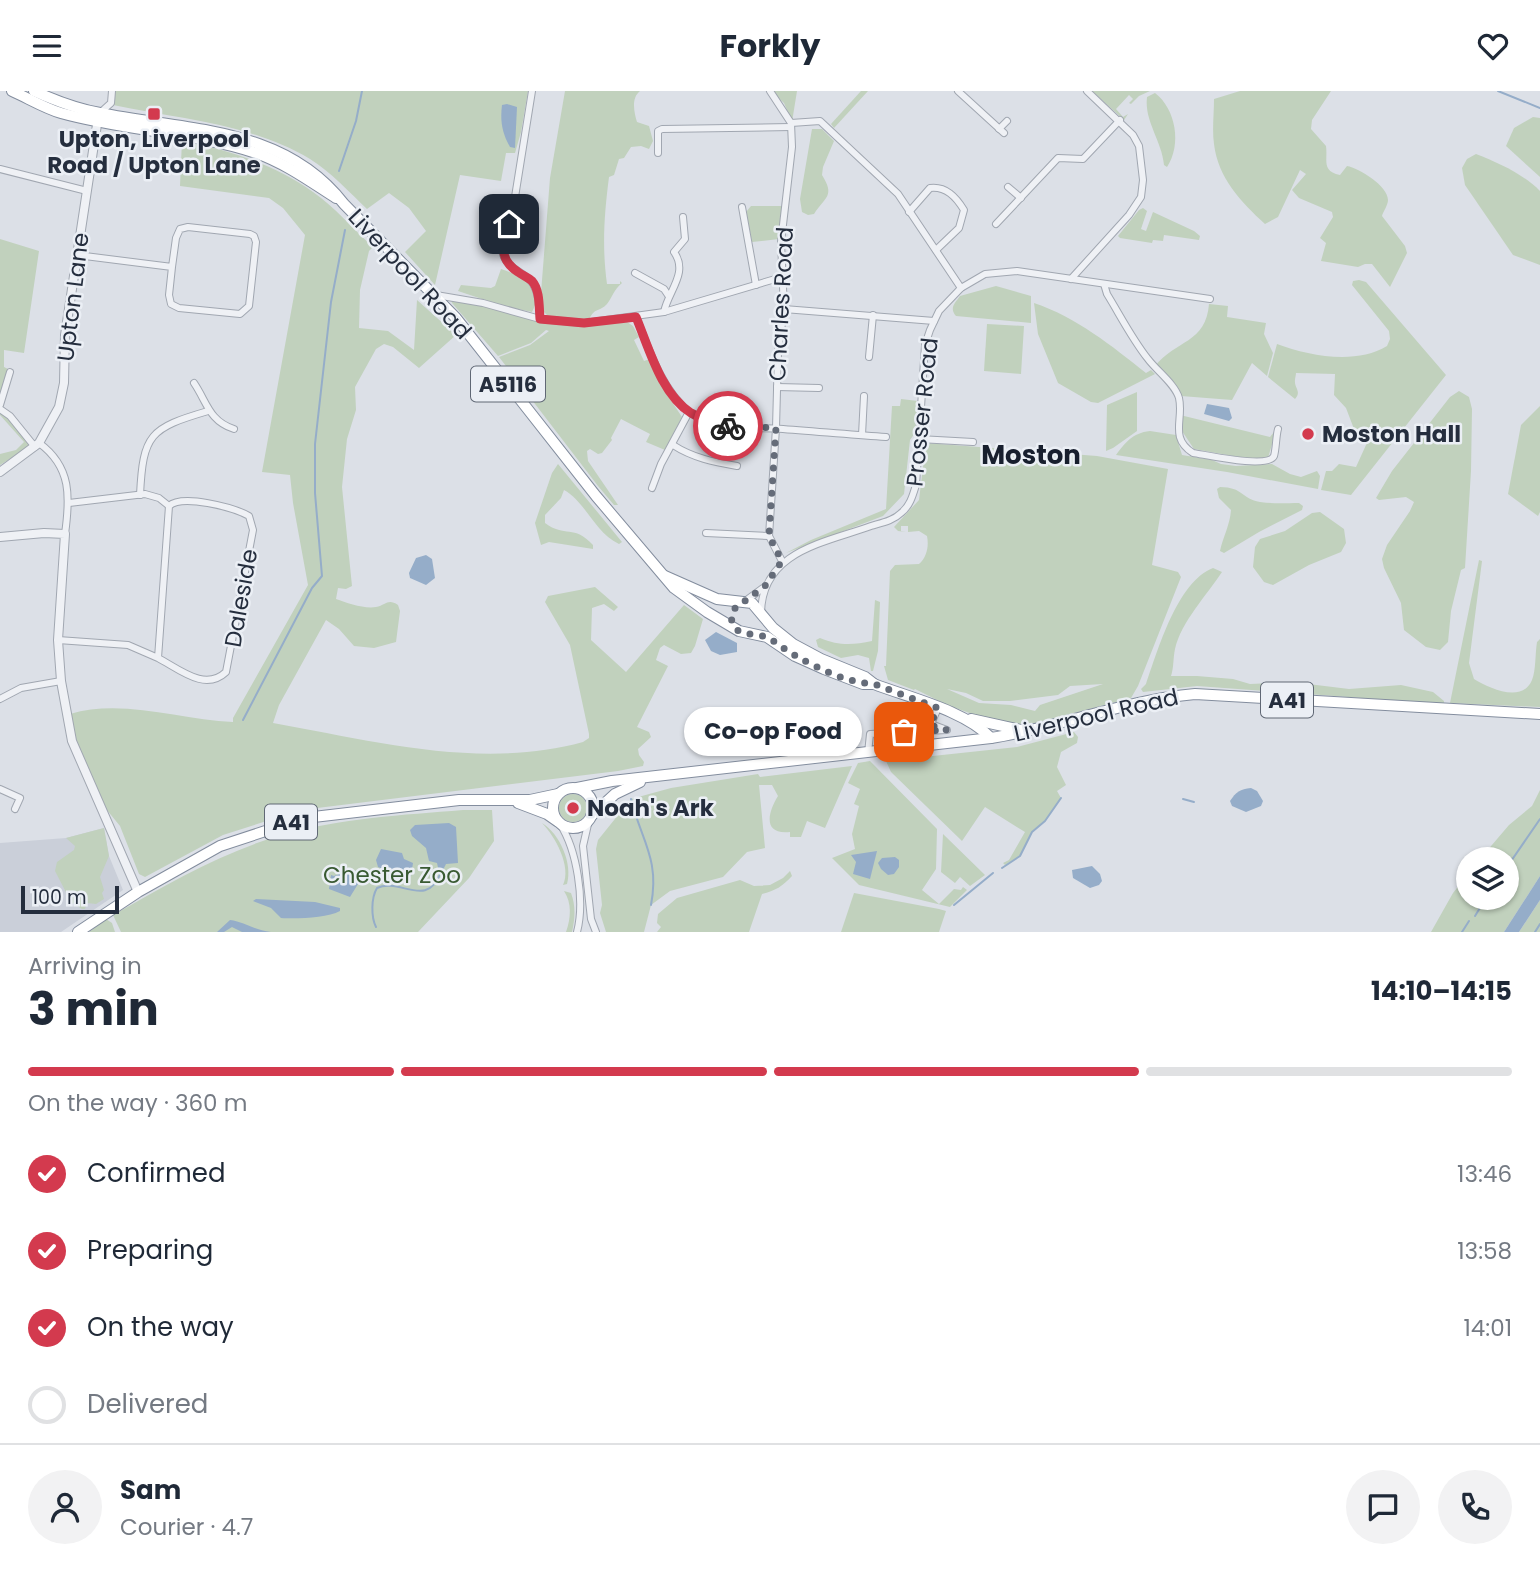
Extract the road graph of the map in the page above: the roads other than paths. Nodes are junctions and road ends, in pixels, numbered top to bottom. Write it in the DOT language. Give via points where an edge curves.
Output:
graph roads {
  1 [pos="12,91"];
  2 [pos="34,91"];
  3 [pos="111,91"];
  4 [pos="532,91"];
  5 [pos="770,91"];
  6 [pos="958,91"];
  7 [pos="1087,91"];
  8 [pos="98,118"];
  9 [pos="1120,120"];
  10 [pos="1007,121"];
  11 [pos="791,125"];
  12 [pos="658,153"];
  13 [pos="0,169"];
  14 [pos="1009,187"];
  15 [pos="87,191"];
  16 [pos="1021,198"];
  17 [pos="742,207"];
  18 [pos="909,212"];
  19 [pos="683,217"];
  20 [pos="996,224"];
  21 [pos="936,250"];
  22 [pos="77,255"];
  23 [pos="669,258"];
  24 [pos="678,258"];
  25 [pos="172,267"];
  26 [pos="635,273"];
  27 [pos="782,277"];
  28 [pos="1071,279"];
  29 [pos="1104,284"];
  30 [pos="756,285"];
  31 [pos="961,288"];
  32 [pos="435,295"];
  33 [pos="668,295"];
  34 [pos="1210,299"];
  35 [pos="784,309"];
  36 [pos="664,312"];
  37 [pos="873,315"];
  38 [pos="636,317"];
  39 [pos="540,319"];
  40 [pos="934,321"];
  41 [pos="869,357"];
  42 [pos="10,372"];
  43 [pos="194,383"];
  44 [pos="777,387"];
  45 [pos="819,388"];
  46 [pos="864,396"];
  47 [pos="0,407"];
  48 [pos="208,411"];
  49 [pos="689,412"];
  50 [pos="776,428"];
  51 [pos="234,429"];
  52 [pos="1278,429"];
  53 [pos="862,435"];
  54 [pos="886,437"];
  55 [pos="919,439"];
  56 [pos="973,442"];
  57 [pos="37,445"];
  58 [pos="673,445"];
  59 [pos="737,466"];
  60 [pos="0,472"];
  61 [pos="652,488"];
  62 [pos="140,495"];
  63 [pos="69,503"];
  64 [pos="169,506"];
  65 [pos="706,533"];
  66 [pos="65,534"];
  67 [pos="769,536"];
  68 [pos="0,537"];
  69 [pos="782,561"];
  70 [pos="660,574"];
  71 [pos="765,586"];
  72 [pos="743,603"];
  73 [pos="761,613"];
  74 [pos="735,628"];
  75 [pos="748,633"];
  76 [pos="58,640"];
  77 [pos="158,658"];
  78 [pos="61,681"];
  79 [pos="874,684"];
  80 [pos="1,697"];
  81 [pos="938,708"];
  82 [pos="950,713"];
  83 [pos="1540,714"];
  84 [pos="928,715"];
  85 [pos="1037,730"];
  86 [pos="924,731"];
  87 [pos="904,732"];
  88 [pos="991,739"];
  89 [pos="925,746"];
  90 [pos="906,749"];
  91 [pos="868,753"];
  92 [pos="649,778"];
  93 [pos="23,788"];
  94 [pos="577,788"];
  95 [pos="0,789"];
  96 [pos="558,794"];
  97 [pos="20,797"];
  98 [pos="506,799"];
  99 [pos="15,809"];
  100 [pos="590,818"];
  101 [pos="558,822"];
  102 [pos="138,892"];
  103 [pos="78,932"];
  104 [pos="577,932"];
  105 [pos="596,932"];
  1 -- 8 [label="highway, Liverpool Road / A5116" via="57,112"];
  2 -- 8 [label="highway, Liverpool Road / A5116"];
  3 -- 8 [label="street" via="111,103"];
  4 -- 39 [label="street" via="502,250 511,267 532,281"];
  5 -- 11 [label="street"];
  6 -- 10 [label="street" via="1002,131"];
  7 -- 9 [label="street"];
  8 -- 15 [label="street, Upton Lane"];
  8 -- 32 [label="highway, Liverpool Road / A5116" via="218,142 258,153 296,172 344,204"];
  9 -- 16 [label="street" via="1083,159 1058,158"];
  9 -- 28 [label="street" via="1139,146 1141,197"];
  11 -- 12 [label="street" via="662,129 658,131"];
  11 -- 18 [label="street" via="820,121 898,194"];
  11 -- 27 [label="street, Charles Road" via="780,242"];
  13 -- 15 [label="street"];
  14 -- 16 [label="street"];
  15 -- 22 [label="street, Upton Lane"];
  16 -- 20 [label="street"];
  17 -- 30 [label="street"];
  18 -- 21 [label="street"];
  18 -- 21 [label="street" via="930,188 943,188 959,201 964,210 959,229"];
  19 -- 24 [label="street" via="685,239 674,252"];
  21 -- 31 [label="street"];
  22 -- 25 [label="street"];
  22 -- 57 [label="street, Upton Lane" via="65,335 63,394"];
  23 -- 24 [label="street"];
  24 -- 33 [label="street" via="679,277"];
  25 -- 25 [label="street" via="180,229 254,236 249,306 240,314 171,304"];
  26 -- 33 [label="street"];
  27 -- 30 [label="street"];
  27 -- 35 [label="street, Charles Road"];
  28 -- 29 [label="street, Prosser Road"];
  28 -- 31 [label="street, Prosser Road" via="1001,271"];
  29 -- 34 [label="street, Prosser Road"];
  29 -- 52 [label="street" via="1147,359 1175,391 1178,434 1188,449 1259,463 1274,455"];
  30 -- 36 [label="street"];
  31 -- 40 [label="street, Prosser Road"];
  32 -- 39 [label="street"];
  32 -- 70 [label="highway, Liverpool Road / A5116"];
  33 -- 36 [label="street"];
  35 -- 37 [label="street"];
  35 -- 44 [label="street, Charles Road"];
  36 -- 38 [label="street"];
  37 -- 40 [label="street"];
  37 -- 41 [label="street"];
  38 -- 39 [label="street" via="584,323"];
  38 -- 49 [label="street" via="662,376"];
  40 -- 55 [label="street, Prosser Road" via="925,345"];
  42 -- 47 [label="street"];
  43 -- 48 [label="street"];
  44 -- 45 [label="street"];
  44 -- 50 [label="street, Charles Road"];
  46 -- 53 [label="street"];
  47 -- 57 [label="street"];
  48 -- 51 [label="street"];
  48 -- 62 [label="street" via="167,424 152,436 142,462"];
  49 -- 50 [label="street" via="737,428"];
  49 -- 58 [label="street"];
  50 -- 53 [label="street"];
  50 -- 67 [label="street, Charles Road"];
  53 -- 54 [label="street"];
  55 -- 56 [label="street"];
  55 -- 69 [label="street, Prosser Road" via="916,485 901,514"];
  57 -- 60 [label="street, Upton Lane"];
  57 -- 63 [label="street" via="58,461"];
  58 -- 59 [label="street" via="701,459"];
  58 -- 61 [label="street"];
  62 -- 63 [label="street"];
  62 -- 64 [label="street"];
  63 -- 66 [label="street"];
  64 -- 77 [label="street"];
  64 -- 77 [label="street, Daleside" via="187,500 233,510 249,516 253,530 226,672 205,681"];
  65 -- 67 [label="street"];
  66 -- 68 [label="street"];
  66 -- 76 [label="street"];
  67 -- 69 [label="street"];
  69 -- 71 [label="street"];
  70 -- 72 [label="highway, Liverpool Road / A5116" via="717,599"];
  70 -- 74 [label="highway, Liverpool Road / A5116" via="695,604"];
  71 -- 72 [label="street"];
  71 -- 73 [label="street"];
  72 -- 73 [label="highway, A5116" via="752,603"];
  72 -- 74 [label="highway" via="732,614"];
  73 -- 75 [label="highway" via="757,628"];
  73 -- 79 [label="highway, Liverpool Road / A5116" via="779,634 801,649"];
  74 -- 75 [label="highway, A5116"];
  75 -- 79 [label="highway, Liverpool Road / A5116" via="767,637 824,669"];
  76 -- 77 [label="street, Daleside" via="128,645"];
  76 -- 78 [label="street"];
  78 -- 80 [label="street" via="21,688"];
  78 -- 102 [label="street" via="72,741"];
  79 -- 81 [label="highway, Liverpool Road / A5116"];
  81 -- 82 [label="highway, Liverpool Road / A5116"];
  81 -- 86 [label="street" via="930,725 947,730"];
  82 -- 85 [label="highway"];
  82 -- 88 [label="highway, Liverpool Road / A5116"];
  83 -- 85 [label="highway, Liverpool Road / A41" via="1195,694 1164,696"];
  84 -- 86 [label="street"];
  85 -- 88 [label="highway, Liverpool Road / A41"];
  86 -- 87 [label="street"];
  86 -- 89 [label="street"];
  87 -- 90 [label="street"];
  87 -- 91 [label="street" via="870,734"];
  88 -- 89 [label="highway, A41"];
  89 -- 90 [label="highway, A41"];
  90 -- 91 [label="highway, A41"];
  91 -- 92 [label="highway, A41"];
  92 -- 94 [label="highway, A41"];
  92 -- 100 [label="highway, A41" via="615,794"];
  93 -- 97 [label="street"];
  94 -- 96 [label="highway"];
  94 -- 100 [label="highway" via="590,797"];
  95 -- 97 [label="street"];
  96 -- 98 [label="highway, A41"];
  96 -- 101 [label="highway" via="552,807"];
  97 -- 99 [label="street"];
  98 -- 101 [label="highway, A41"];
  98 -- 102 [label="highway, A41" via="305,818 220,846"];
  100 -- 101 [label="highway" via="574,828"];
  100 -- 105 [label="street" via="583,846"];
  101 -- 104 [label="street" via="572,847 579,905"];
  102 -- 103 [label="highway, A41"];
}
